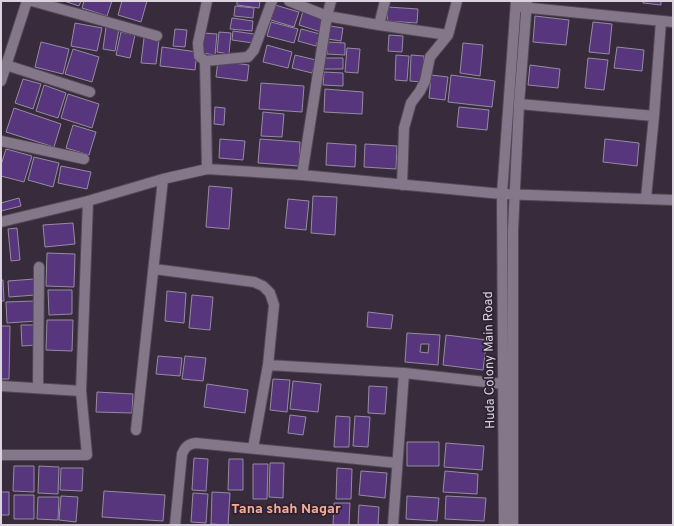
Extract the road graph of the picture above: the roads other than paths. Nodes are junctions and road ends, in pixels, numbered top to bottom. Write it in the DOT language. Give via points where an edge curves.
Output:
graph roads {
  1 [pos="27,1"];
  2 [pos="32,1"];
  3 [pos="207,1"];
  4 [pos="272,1"];
  5 [pos="289,1"];
  6 [pos="331,1"];
  7 [pos="385,1"];
  8 [pos="457,1"];
  9 [pos="516,4"];
  10 [pos="527,5"];
  11 [pos="327,16"];
  12 [pos="661,21"];
  13 [pos="673,22"];
  14 [pos="379,25"];
  15 [pos="448,35"];
  16 [pos="157,36"];
  17 [pos="205,61"];
  18 [pos="6,65"];
  19 [pos="1,81"];
  20 [pos="90,92"];
  21 [pos="519,104"];
  22 [pos="654,116"];
  23 [pos="1,140"];
  24 [pos="84,159"];
  25 [pos="207,169"];
  26 [pos="302,176"];
  27 [pos="163,179"];
  28 [pos="402,185"];
  29 [pos="502,194"];
  30 [pos="515,194"];
  31 [pos="646,198"];
  32 [pos="673,200"];
  33 [pos="88,201"];
  34 [pos="1,222"];
  35 [pos="40,267"];
  36 [pos="154,268"];
  37 [pos="268,365"];
  38 [pos="404,373"];
  39 [pos="504,384"];
  40 [pos="1,386"];
  41 [pos="38,388"];
  42 [pos="81,391"];
  43 [pos="136,430"];
  44 [pos="254,448"];
  45 [pos="1,456"];
  46 [pos="397,463"];
  47 [pos="175,525"];
  48 [pos="393,525"];
  49 [pos="504,525"];
  50 [pos="513,525"];
  1 -- 18 [label="street"];
  2 -- 16 [label="street"];
  3 -- 17 [label="street" via="198,43 199,56"];
  4 -- 17 [label="street" via="254,50 248,57"];
  5 -- 11 [label="street"];
  6 -- 11 [label="street"];
  7 -- 14 [label="street"];
  8 -- 15 [label="street"];
  9 -- 10 [label="street"];
  9 -- 29 [label="street, Huda Colony Main Road"];
  10 -- 12 [label="street"];
  10 -- 21 [label="street"];
  11 -- 14 [label="street"];
  11 -- 26 [label="street"];
  12 -- 13 [label="street"];
  12 -- 22 [label="street"];
  14 -- 15 [label="street"];
  15 -- 28 [label="street" via="430,57 425,81 411,103 404,128"];
  17 -- 25 [label="street"];
  18 -- 19 [label="street"];
  18 -- 20 [label="street"];
  21 -- 22 [label="street"];
  21 -- 30 [label="street"];
  22 -- 31 [label="street"];
  23 -- 24 [label="street"];
  25 -- 26 [label="street"];
  25 -- 27 [label="street"];
  26 -- 28 [label="street"];
  27 -- 33 [label="street"];
  27 -- 36 [label="street"];
  28 -- 29 [label="street"];
  29 -- 30 [label="street"];
  29 -- 39 [label="street, Huda Colony Main Road"];
  30 -- 31 [label="street"];
  30 -- 50 [label="street"];
  31 -- 32 [label="street"];
  33 -- 34 [label="street"];
  33 -- 42 [label="street"];
  35 -- 41 [label="street"];
  36 -- 37 [label="street" via="254,282 263,286 270,293 274,305"];
  36 -- 43 [label="street"];
  37 -- 38 [label="street"];
  37 -- 44 [label="street"];
  38 -- 39 [label="street"];
  38 -- 46 [label="street"];
  39 -- 49 [label="street, Huda Colony Main Road"];
  40 -- 41 [label="street"];
  41 -- 42 [label="street"];
  42 -- 45 [label="street" via="87,455"];
  44 -- 46 [label="street"];
  44 -- 47 [label="street" via="196,443 184,447"];
  46 -- 48 [label="street"];
}
